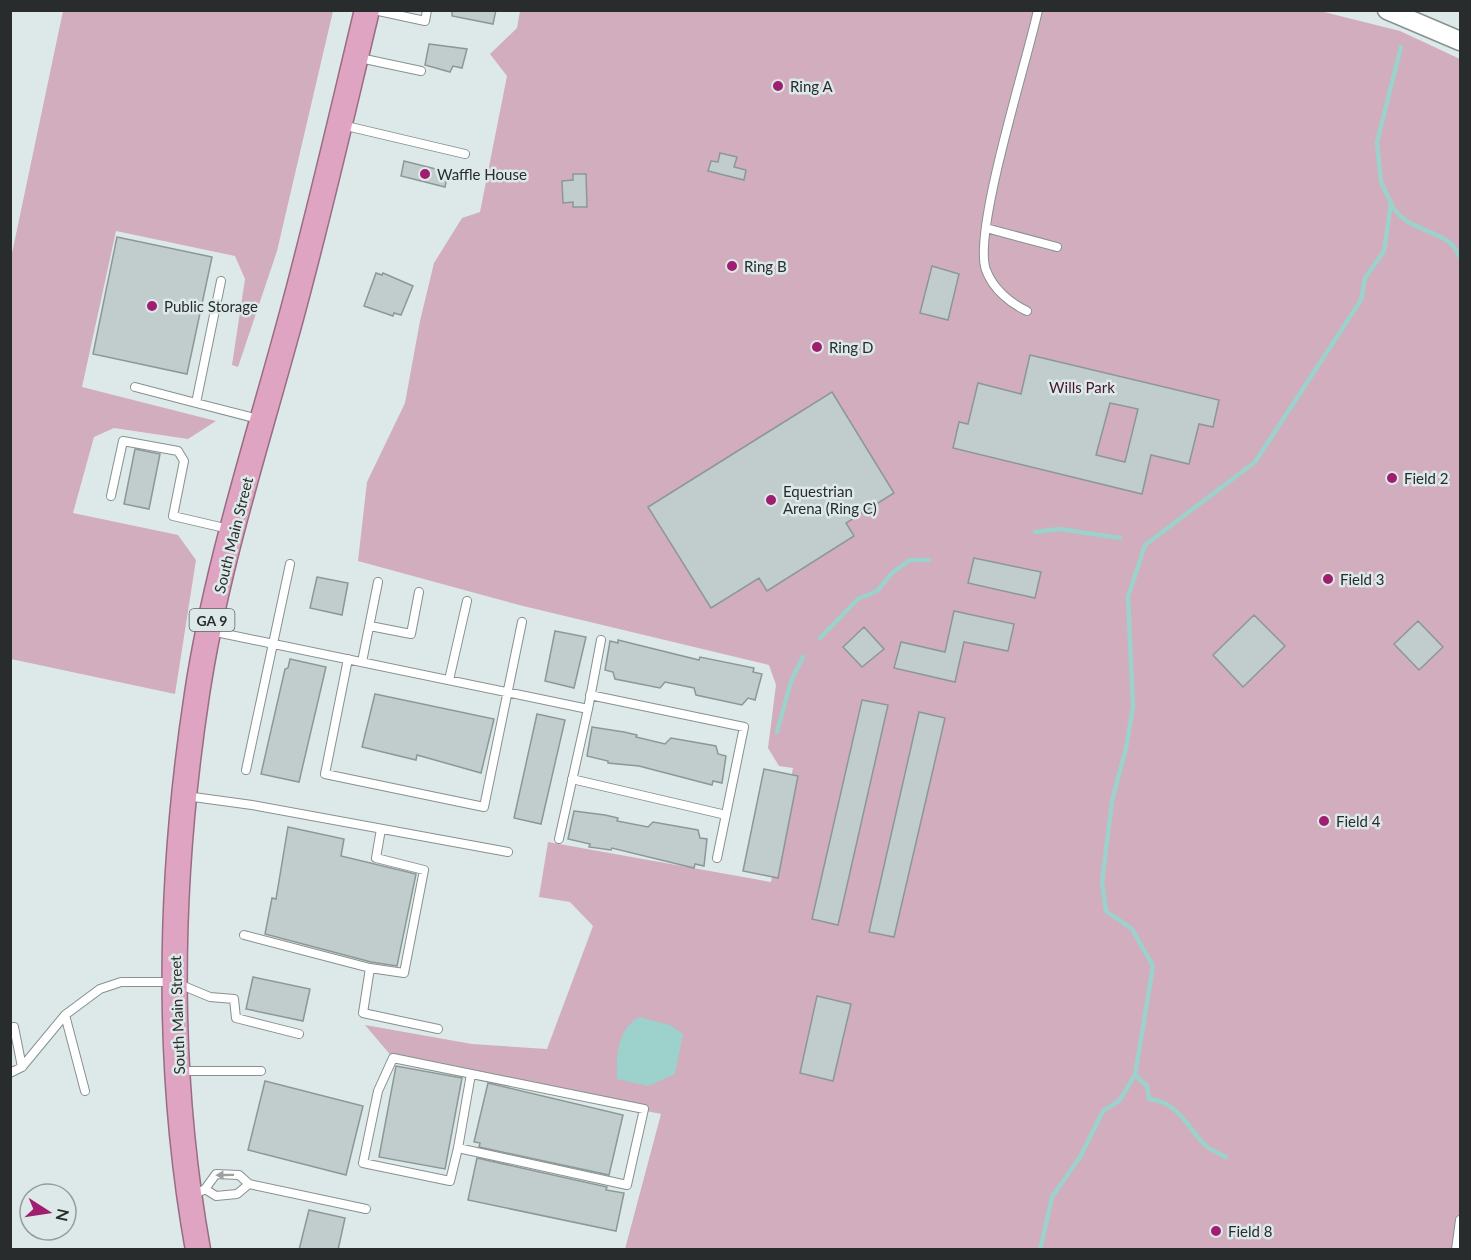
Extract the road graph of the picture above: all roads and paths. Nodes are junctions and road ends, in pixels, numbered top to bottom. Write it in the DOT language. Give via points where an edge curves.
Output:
graph roads {
  1 [pos="367,10"];
  2 [pos="374,10"];
  3 [pos="427,10"];
  4 [pos="1038,10"];
  5 [pos="1387,10"];
  6 [pos="1461,41"];
  7 [pos="356,57"];
  8 [pos="421,71"];
  9 [pos="340,124"];
  10 [pos="465,154"];
  11 [pos="986,228"];
  12 [pos="1057,247"];
  13 [pos="221,281"];
  14 [pos="1027,311"];
  15 [pos="135,387"];
  16 [pos="196,402"];
  17 [pos="263,420"];
  18 [pos="111,496"];
  19 [pos="233,530"];
  20 [pos="291,564"];
  21 [pos="378,582"];
  22 [pos="419,592"];
  23 [pos="467,601"];
  24 [pos="522,622"];
  25 [pos="370,626"];
  26 [pos="210,630"];
  27 [pos="601,640"];
  28 [pos="274,644"];
  29 [pos="348,659"];
  30 [pos="362,662"];
  31 [pos="449,680"];
  32 [pos="507,692"];
  33 [pos="590,695"];
  34 [pos="588,709"];
  35 [pos="246,770"];
  36 [pos="572,779"];
  37 [pos="185,796"];
  38 [pos="726,815"];
  39 [pos="381,829"];
  40 [pos="559,839"];
  41 [pos="508,852"];
  42 [pos="717,858"];
  43 [pos="244,935"];
  44 [pos="370,968"];
  45 [pos="174,982"];
  46 [pos="65,1015"];
  47 [pos="14,1027"];
  48 [pos="438,1029"];
  49 [pos="298,1034"];
  50 [pos="22,1067"];
  51 [pos="179,1071"];
  52 [pos="261,1071"];
  53 [pos="10,1073"];
  54 [pos="471,1074"];
  55 [pos="85,1091"];
  56 [pos="458,1148"];
  57 [pos="249,1184"];
  58 [pos="198,1193"];
  59 [pos="366,1209"];
  60 [pos="1461,1220"];
  61 [pos="198,1250"];
  62 [pos="1456,1250"];
  1 -- 7 [label="highway, South Main Street / GA 9"];
  2 -- 3 [label="lane" via="425,21"];
  4 -- 11 [label="lane"];
  5 -- 6 [label="street"];
  7 -- 8 [label="lane"];
  7 -- 9 [label="highway, South Main Street / GA 9"];
  9 -- 10 [label="lane"];
  9 -- 17 [label="highway, South Main Street / GA 9"];
  11 -- 12 [label="lane"];
  11 -- 14 [label="lane" via="986,270 1000,292"];
  13 -- 16 [label="lane"];
  15 -- 16 [label="lane"];
  16 -- 17 [label="lane"];
  17 -- 19 [label="highway, South Main Street / GA 9"];
  18 -- 19 [label="lane" via="123,441 178,451 184,461 172,516"];
  19 -- 26 [label="highway, South Main Street / GA 9"];
  20 -- 28 [label="lane"];
  21 -- 25 [label="lane"];
  22 -- 25 [label="lane" via="411,633"];
  23 -- 31 [label="lane"];
  24 -- 32 [label="lane"];
  25 -- 30 [label="lane"];
  26 -- 28 [label="lane"];
  26 -- 37 [label="highway, South Main Street / GA 9"];
  27 -- 33 [label="lane"];
  28 -- 29 [label="lane"];
  28 -- 35 [label="lane"];
  29 -- 30 [label="lane"];
  29 -- 32 [label="lane" via="326,774 484,807"];
  30 -- 31 [label="lane"];
  31 -- 32 [label="lane"];
  32 -- 34 [label="lane"];
  33 -- 34 [label="lane"];
  33 -- 38 [label="lane" via="744,727"];
  34 -- 36 [label="lane"];
  36 -- 38 [label="lane"];
  36 -- 40 [label="lane"];
  37 -- 39 [label="lane"];
  37 -- 45 [label="highway, South Main Street / GA 9" via="177,875"];
  38 -- 42 [label="lane"];
  39 -- 41 [label="lane"];
  39 -- 44 [label="lane" via="376,858 424,870 404,973"];
  43 -- 44 [label="lane"];
  44 -- 48 [label="lane" via="363,1013"];
  45 -- 46 [label="lane" via="111,985 88,996"];
  45 -- 49 [label="lane" via="210,997 234,999 236,1018"];
  45 -- 51 [label="highway, South Main Street / GA 9"];
  46 -- 50 [label="lane"];
  46 -- 55 [label="lane"];
  47 -- 50 [label="lane"];
  50 -- 53 [label="lane"];
  51 -- 52 [label="lane"];
  51 -- 58 [label="highway, South Main Street / GA 9"];
  54 -- 56 [label="lane"];
  54 -- 56 [label="lane" via="393,1058 378,1091 363,1163 450,1181"];
  54 -- 56 [label="lane" via="644,1109 627,1185"];
  57 -- 58 [label="lane" via="237,1194"];
  57 -- 58 [label="lane, one-way" via="239,1175 216,1174"];
  57 -- 59 [label="lane"];
  58 -- 61 [label="highway, South Main Street / GA 9"];
  60 -- 62 [label="lane"];
}
